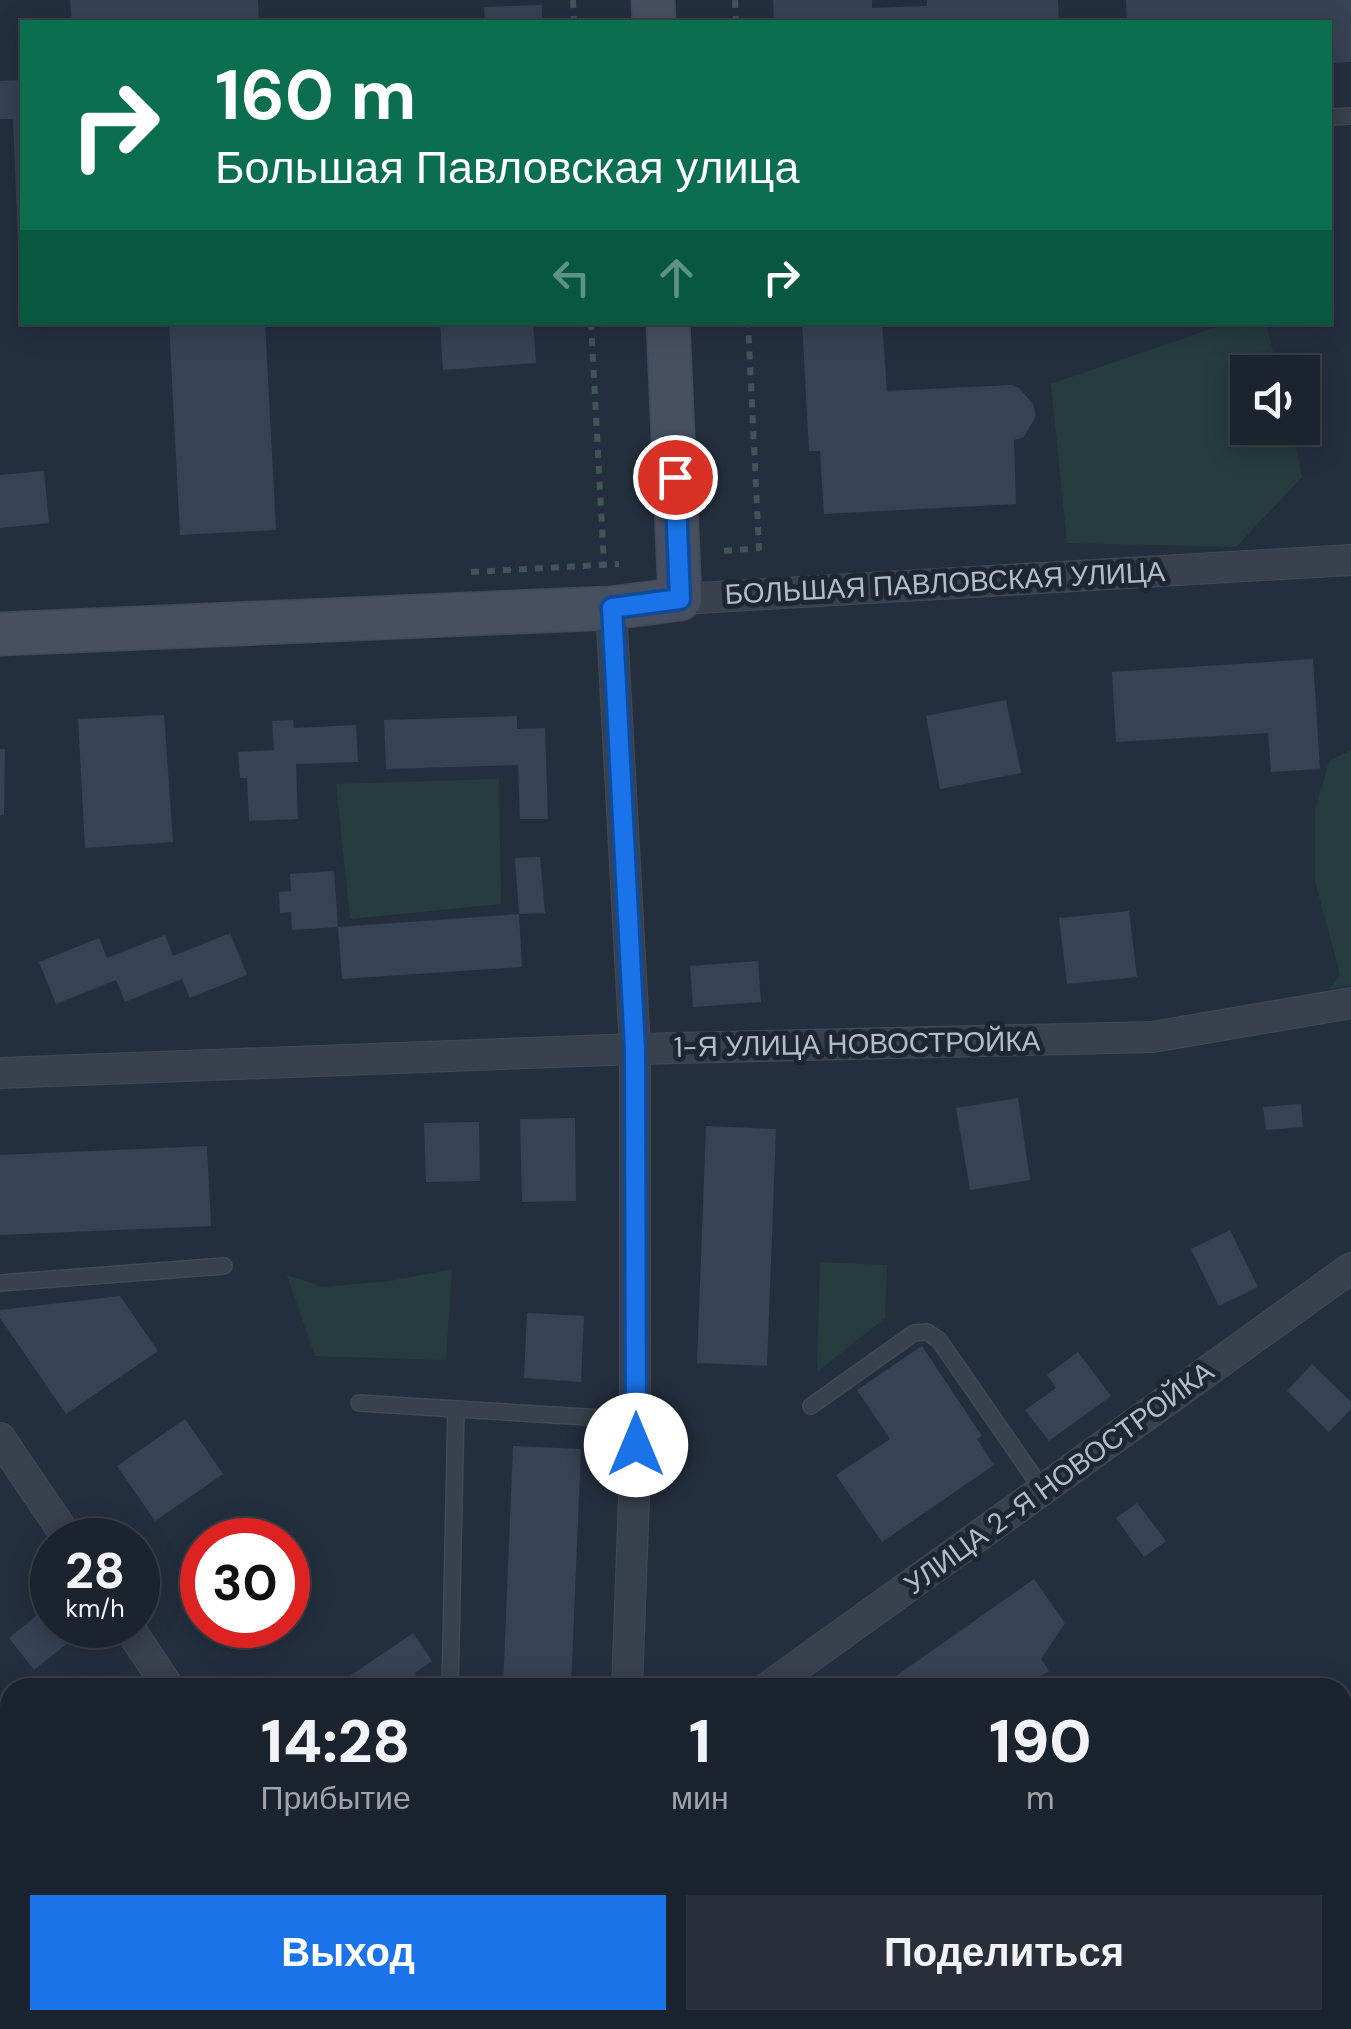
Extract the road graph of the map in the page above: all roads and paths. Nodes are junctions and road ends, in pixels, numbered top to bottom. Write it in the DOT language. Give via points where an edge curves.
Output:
graph roads {
  1 [pos="591,325"];
  2 [pos="668,325"];
  3 [pos="748,325"];
  4 [pos="724,551"];
  5 [pos="1351,560"];
  6 [pos="604,565"];
  7 [pos="680,599"];
  8 [pos="612,608"];
  9 [pos="0,634"];
  10 [pos="1351,1003"];
  11 [pos="635,1050"];
  12 [pos="0,1073"];
  13 [pos="224,1266"];
  14 [pos="1351,1268"];
  15 [pos="0,1283"];
  16 [pos="359,1403"];
  17 [pos="811,1406"];
  18 [pos="456,1409"];
  19 [pos="636,1420"];
  20 [pos="0,1438"];
  21 [pos="1042,1489"];
  22 [pos="55,1518"];
  23 [pos="142,1648"];
  24 [pos="162,1678"];
  25 [pos="450,1678"];
  26 [pos="627,1678"];
  27 [pos="781,1678"];
  1 -- 6 [label="path"];
  2 -- 7 [label="main road"];
  3 -- 4 [label="path" via="760,548"];
  5 -- 7 [label="street, БОЛЬШАЯ ПАВЛОВСКАЯ УЛИЦА"];
  7 -- 8 [label="main road, БОЛЬШАЯ ПАВЛОВСКАЯ УЛИЦА"];
  8 -- 9 [label="main road, БОЛЬШАЯ ПАВЛОВСКАЯ УЛИЦА"];
  8 -- 11 [label="street"];
  10 -- 11 [label="street, 1-Я УЛИЦА НОВОСТРОЙКА" via="1153,1037"];
  11 -- 12 [label="street, 1-Я УЛИЦА НОВОСТРОЙКА"];
  11 -- 19 [label="street"];
  13 -- 15 [label="lane"];
  14 -- 21 [label="street, УЛИЦА 2-Я НОВОСТРОЙКА"];
  16 -- 18 [label="lane"];
  17 -- 21 [label="lane" via="914,1333 927,1332"];
  18 -- 19 [label="lane"];
  18 -- 25 [label="lane"];
  19 -- 26 [label="street"];
  20 -- 22 [label="street"];
  21 -- 27 [label="street, УЛИЦА 2-Я НОВОСТРОЙКА"];
  23 -- 24 [label="street"];
}
